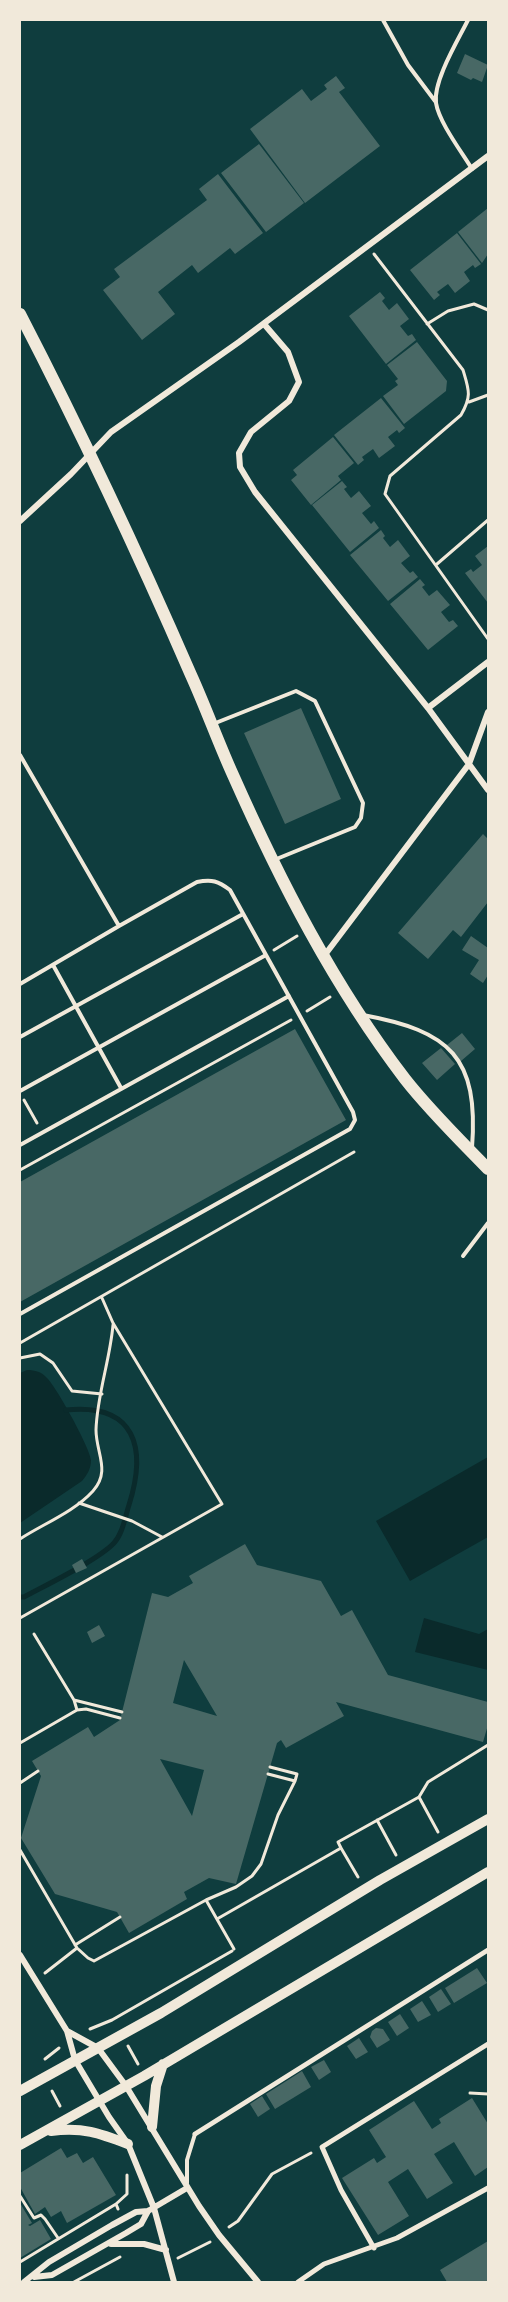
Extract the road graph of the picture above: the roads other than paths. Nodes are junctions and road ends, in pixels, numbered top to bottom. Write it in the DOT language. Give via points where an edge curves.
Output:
graph roads {
  1 [pos="382,20"];
  2 [pos="468,20"];
  3 [pos="436,102"];
  4 [pos="489,156"];
  5 [pos="472,169"];
  6 [pos="20,314"];
  7 [pos="264,324"];
  8 [pos="89,453"];
  9 [pos="20,521"];
  10 [pos="489,662"];
  11 [pos="428,708"];
  12 [pos="489,712"];
  13 [pos="211,724"];
  14 [pos="20,755"];
  15 [pos="469,764"];
  16 [pos="489,790"];
  17 [pos="273,861"];
  18 [pos="243,914"];
  19 [pos="119,926"];
  20 [pos="266,955"];
  21 [pos="324,956"];
  22 [pos="53,965"];
  23 [pos="20,984"];
  24 [pos="289,996"];
  25 [pos="76,1006"];
  26 [pos="359,1014"];
  27 [pos="20,1037"];
  28 [pos="98,1047"];
  29 [pos="121,1088"];
  30 [pos="20,1090"];
  31 [pos="20,1145"];
  32 [pos="472,1152"];
  33 [pos="488,1168"];
  34 [pos="489,1223"];
  35 [pos="463,1256"];
  36 [pos="20,1314"];
  37 [pos="489,1819"];
  38 [pos="489,1872"];
  39 [pos="489,1950"];
  40 [pos="20,1955"];
  41 [pos="67,2031"];
  42 [pos="489,2044"];
  43 [pos="98,2048"];
  44 [pos="75,2060"];
  45 [pos="163,2064"];
  46 [pos="126,2086"];
  47 [pos="20,2091"];
  48 [pos="100,2101"];
  49 [pos="152,2127"];
  50 [pos="44,2131"];
  51 [pos="195,2134"];
  52 [pos="128,2144"];
  53 [pos="20,2145"];
  54 [pos="187,2188"];
  55 [pos="489,2188"];
  56 [pos="151,2209"];
  57 [pos="107,2244"];
  58 [pos="374,2248"];
  59 [pos="166,2250"];
  60 [pos="33,2277"];
  61 [pos="24,2283"];
  62 [pos="174,2283"];
  63 [pos="258,2283"];
  64 [pos="298,2283"];
  1 -- 3 [label="lane" via="408,65"];
  2 -- 3 [label="lane" via="438,84"];
  3 -- 5 [label="lane"];
  4 -- 5 [label="street"];
  5 -- 7 [label="street"];
  6 -- 8 [label="main road"];
  7 -- 8 [label="street" via="111,432"];
  7 -- 11 [label="street" via="288,352 299,382 289,401 251,432 239,453 240,467 255,492"];
  8 -- 9 [label="street"];
  8 -- 13 [label="main road"];
  10 -- 11 [label="street"];
  11 -- 15 [label="street"];
  12 -- 15 [label="street"];
  13 -- 17 [label="main road"];
  13 -- 17 [label="lane" via="296,691 315,701 363,803 355,827"];
  14 -- 19 [label="lane"];
  15 -- 16 [label="street"];
  15 -- 21 [label="street"];
  17 -- 21 [label="main road"];
  18 -- 19 [label="lane" via="230,890 210,879 197,882"];
  18 -- 20 [label="lane"];
  18 -- 25 [label="lane"];
  19 -- 22 [label="lane"];
  20 -- 24 [label="lane"];
  20 -- 28 [label="lane"];
  21 -- 26 [label="main road"];
  22 -- 23 [label="lane"];
  22 -- 25 [label="lane"];
  24 -- 29 [label="lane"];
  24 -- 36 [label="lane" via="353,1112 353,1127"];
  25 -- 27 [label="lane"];
  25 -- 28 [label="lane"];
  26 -- 32 [label="main road" via="407,1081"];
  26 -- 32 [label="lane" via="418,1029 448,1050 464,1070 470,1086 474,1110"];
  28 -- 29 [label="lane"];
  28 -- 30 [label="lane"];
  29 -- 31 [label="lane"];
  32 -- 33 [label="main road"];
  34 -- 35 [label="lane"];
  37 -- 43 [label="street"];
  38 -- 45 [label="street"];
  39 -- 51 [label="street"];
  40 -- 41 [label="street"];
  41 -- 43 [label="street"];
  41 -- 44 [label="street"];
  42 -- 58 [label="street" via="322,2148"];
  43 -- 44 [label="street"];
  43 -- 46 [label="street"];
  44 -- 47 [label="street"];
  44 -- 48 [label="street"];
  45 -- 46 [label="street"];
  45 -- 49 [label="street" via="156,2086"];
  46 -- 48 [label="street"];
  46 -- 49 [label="street"];
  48 -- 50 [label="street"];
  48 -- 52 [label="street"];
  49 -- 54 [label="street"];
  50 -- 52 [label="street" via="74,2128"];
  50 -- 53 [label="street"];
  51 -- 54 [label="lane" via="187,2160"];
  52 -- 56 [label="street"];
  54 -- 56 [label="street"];
  54 -- 63 [label="street"];
  55 -- 58 [label="street"];
  56 -- 57 [label="street" via="141,2224"];
  56 -- 59 [label="street"];
  56 -- 60 [label="street" via="121,2219 49,2262"];
  57 -- 59 [label="street" via="136,2243"];
  57 -- 60 [label="street" via="52,2275"];
  58 -- 64 [label="street" via="324,2264"];
  59 -- 62 [label="street"];
  60 -- 61 [label="street"];
}
